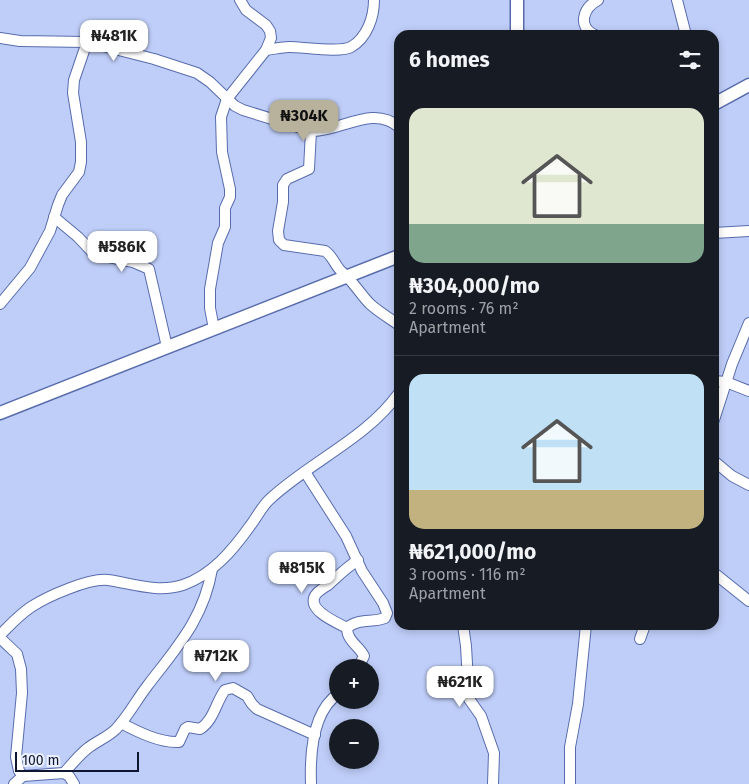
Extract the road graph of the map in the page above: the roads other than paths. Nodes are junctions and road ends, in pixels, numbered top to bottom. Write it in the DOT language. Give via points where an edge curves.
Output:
graph roads {
  1 [pos="240,0"];
  2 [pos="374,0"];
  3 [pos="517,0"];
  4 [pos="598,0"];
  5 [pos="677,0"];
  6 [pos="517,30"];
  7 [pos="588,30"];
  8 [pos="685,30"];
  9 [pos="0,38"];
  10 [pos="87,42"];
  11 [pos="266,50"];
  12 [pos="749,85"];
  13 [pos="227,99"];
  14 [pos="719,101"];
  15 [pos="394,124"];
  16 [pos="311,132"];
  17 [pos="54,217"];
  18 [pos="749,231"];
  19 [pos="719,233"];
  20 [pos="394,258"];
  21 [pos="347,275"];
  22 [pos="0,304"];
  23 [pos="394,321"];
  24 [pos="749,322"];
  25 [pos="214,329"];
  26 [pos="167,347"];
  27 [pos="719,381"];
  28 [pos="726,382"];
  29 [pos="749,391"];
  30 [pos="394,400"];
  31 [pos="719,404"];
  32 [pos="0,413"];
  33 [pos="719,465"];
  34 [pos="305,472"];
  35 [pos="749,485"];
  36 [pos="358,560"];
  37 [pos="212,569"];
  38 [pos="719,577"];
  39 [pos="749,601"];
  40 [pos="347,628"];
  41 [pos="464,630"];
  42 [pos="585,630"];
  43 [pos="643,630"];
  44 [pos="0,637"];
  45 [pos="640,639"];
  46 [pos="362,659"];
  47 [pos="329,700"];
  48 [pos="121,724"];
  49 [pos="315,735"];
  50 [pos="64,773"];
  51 [pos="23,776"];
  52 [pos="14,784"];
  53 [pos="74,784"];
  54 [pos="311,784"];
  55 [pos="493,784"];
  56 [pos="570,784"];
  1 -- 11 [label="street" via="246,10 270,31"];
  2 -- 11 [label="street" via="372,19 350,48"];
  3 -- 6 [label="street"];
  4 -- 7 [label="street" via="586,9 583,18"];
  5 -- 8 [label="street"];
  9 -- 10 [label="street"];
  10 -- 13 [label="street" via="197,73"];
  10 -- 17 [label="street" via="73,93 81,142 80,167 62,194"];
  11 -- 13 [label="street"];
  12 -- 14 [label="street"];
  13 -- 16 [label="street" via="243,110"];
  13 -- 25 [label="street" via="220,129 230,197 210,289"];
  15 -- 16 [label="street" via="386,119 371,118"];
  16 -- 21 [label="street" via="309,169 287,178 283,184 279,240 291,247 331,254 341,272"];
  17 -- 22 [label="street" via="30,268"];
  17 -- 26 [label="street" via="94,254 149,269"];
  18 -- 19 [label="street"];
  20 -- 21 [label="street"];
  21 -- 23 [label="street" via="370,304"];
  21 -- 25 [label="street"];
  24 -- 28 [label="street"];
  25 -- 26 [label="street"];
  26 -- 32 [label="street"];
  27 -- 28 [label="street"];
  28 -- 29 [label="street"];
  28 -- 31 [label="street"];
  30 -- 34 [label="street" via="374,421"];
  33 -- 35 [label="street"];
  34 -- 36 [label="street"];
  34 -- 37 [label="street" via="270,499 242,538"];
  36 -- 40 [label="street" via="387,616"];
  36 -- 40 [label="street" via="313,599 318,610"];
  37 -- 44 [label="street" via="185,584 165,589 108,580 87,582 31,607"];
  37 -- 48 [label="street" via="204,602 190,629"];
  38 -- 39 [label="street"];
  40 -- 46 [label="street" via="350,638 364,656"];
  41 -- 55 [label="street" via="470,699 481,716 494,753"];
  42 -- 56 [label="street" via="570,747"];
  43 -- 45 [label="street"];
  44 -- 51 [label="street" via="17,654 21,669 16,757"];
  47 -- 49 [label="street"];
  48 -- 49 [label="street" via="142,734 180,742 185,729 200,729 206,724 225,690 234,688 247,696 257,709"];
  48 -- 50 [label="street" via="89,747"];
  49 -- 54 [label="street"];
  50 -- 51 [label="street"];
  50 -- 53 [label="street"];
  51 -- 52 [label="street"];
}
